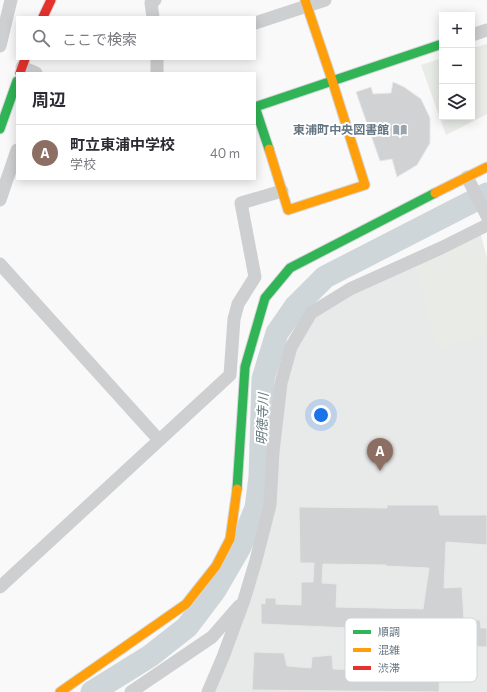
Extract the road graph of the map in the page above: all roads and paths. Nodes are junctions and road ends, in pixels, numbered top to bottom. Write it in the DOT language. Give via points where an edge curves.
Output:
graph roads {
  1 [pos="11,0"];
  2 [pos="51,0"];
  3 [pos="155,0"];
  4 [pos="325,0"];
  5 [pos="306,3"];
  6 [pos="43,16"];
  7 [pos="153,16"];
  8 [pos="256,23"];
  9 [pos="487,30"];
  10 [pos="475,34"];
  11 [pos="439,45"];
  12 [pos="0,46"];
  13 [pos="157,60"];
  14 [pos="23,66"];
  15 [pos="34,72"];
  16 [pos="157,72"];
  17 [pos="332,80"];
  18 [pos="16,84"];
  19 [pos="256,107"];
  20 [pos="256,110"];
  21 [pos="0,129"];
  22 [pos="16,153"];
  23 [pos="487,167"];
  24 [pos="467,177"];
  25 [pos="282,191"];
  26 [pos="0,200"];
  27 [pos="487,216"];
  28 [pos="487,225"];
  29 [pos="0,264"];
  30 [pos="159,440"];
  31 [pos="0,587"];
  32 [pos="244,600"];
  33 [pos="60,692"];
  34 [pos="131,692"];
  35 [pos="208,692"];
  1 -- 12 [label="street"];
  2 -- 6 [label="street"];
  3 -- 7 [label="street" via="151,3"];
  4 -- 5 [label="street"];
  5 -- 8 [label="street"];
  5 -- 17 [label="street"];
  9 -- 10 [label="street"];
  11 -- 17 [label="street"];
  13 -- 16 [label="street"];
  14 -- 15 [label="street"];
  17 -- 19 [label="street"];
  17 -- 25 [label="street" via="365,185 288,210"];
  18 -- 21 [label="street"];
  20 -- 25 [label="street"];
  22 -- 26 [label="street"];
  23 -- 24 [label="street"];
  24 -- 27 [label="street"];
  24 -- 33 [label="street" via="290,268 266,298 245,367 238,485 230,538 216,566 186,604"];
  25 -- 30 [label="street" via="241,203 255,277 238,304 234,319 230,375"];
  28 -- 32 [label="street" via="350,289 311,313 291,348 281,384 270,505"];
  29 -- 30 [label="street"];
  30 -- 31 [label="street"];
  32 -- 34 [label="street" via="212,637"];
  32 -- 35 [label="street"];
}
